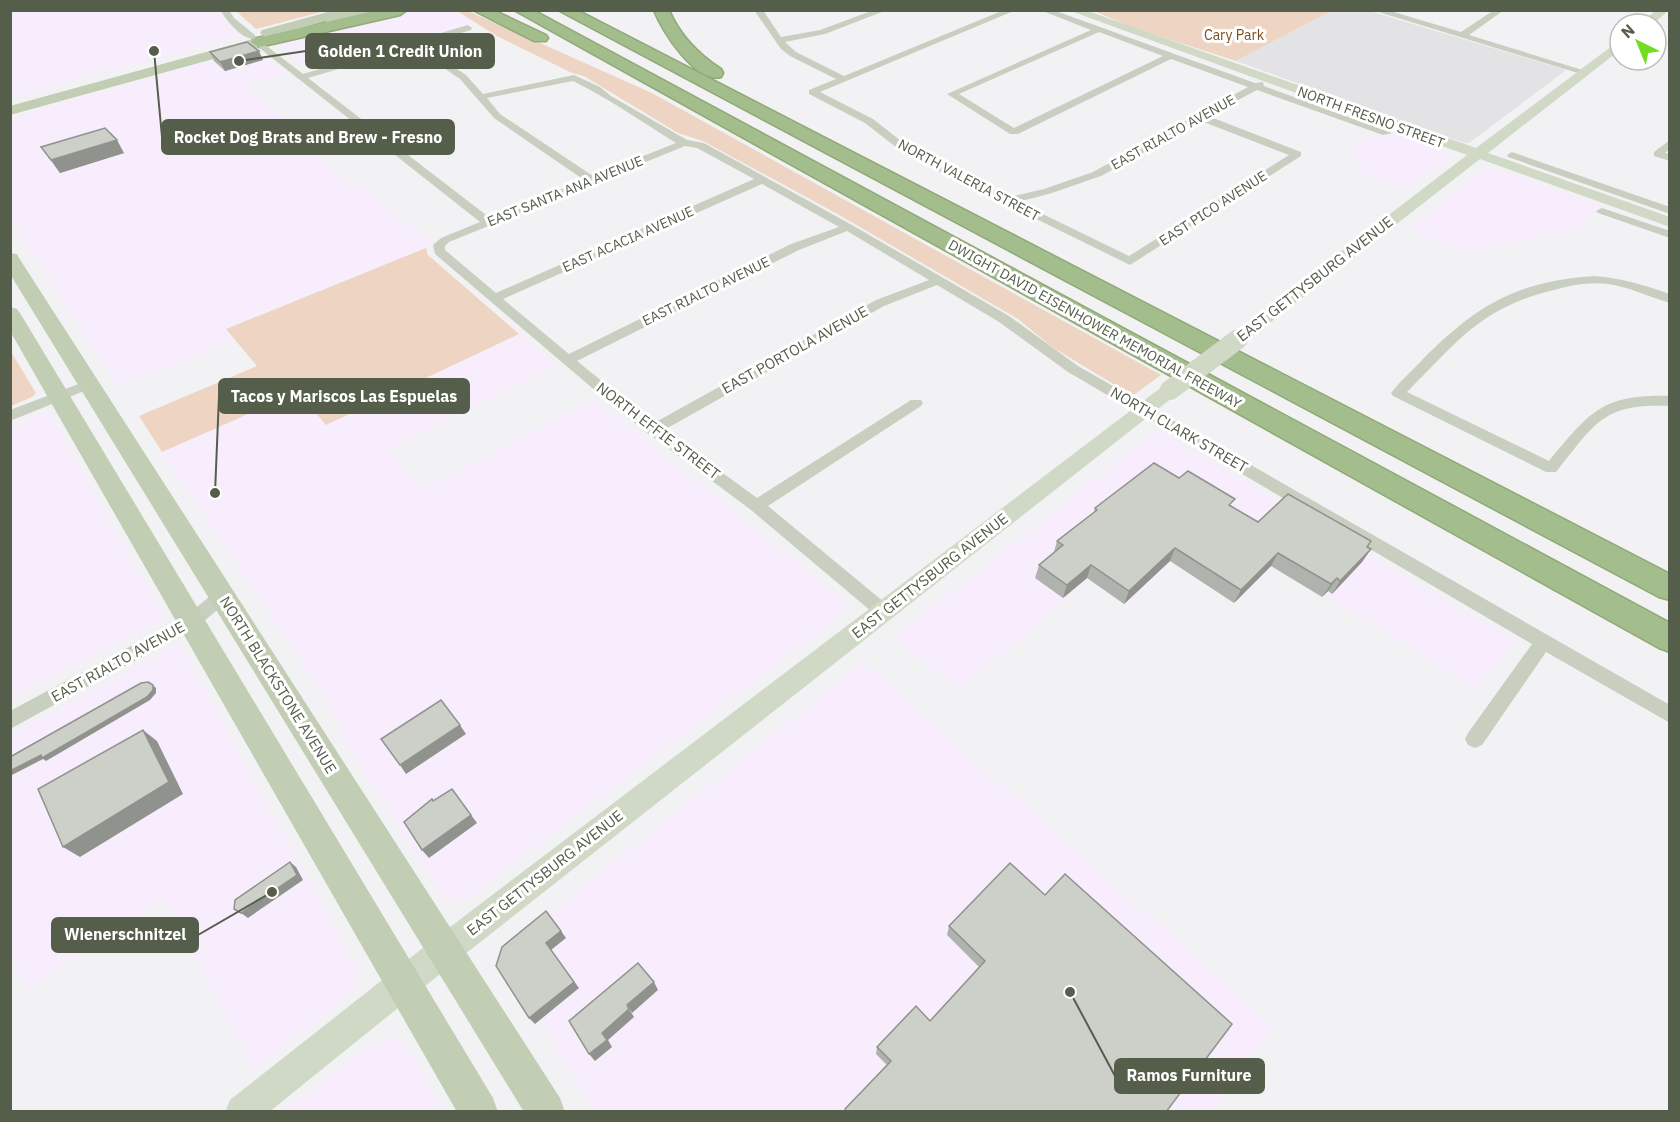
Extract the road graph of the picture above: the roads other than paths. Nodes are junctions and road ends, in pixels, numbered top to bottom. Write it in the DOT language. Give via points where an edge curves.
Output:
graph roads {
  1 [pos="224,10"];
  2 [pos="349,10"];
  3 [pos="400,10"];
  4 [pos="480,10"];
  5 [pos="513,10"];
  6 [pos="520,10"];
  7 [pos="565,10"];
  8 [pos="661,10"];
  9 [pos="758,10"];
  10 [pos="884,10"];
  11 [pos="1012,10"];
  12 [pos="1044,10"];
  13 [pos="1073,10"];
  14 [pos="1376,10"];
  15 [pos="1500,10"];
  16 [pos="372,11"];
  17 [pos="468,28"];
  18 [pos="1097,30"];
  19 [pos="1461,36"];
  20 [pos="779,40"];
  21 [pos="256,41"];
  22 [pos="578,41"];
  23 [pos="414,44"];
  24 [pos="1608,53"];
  25 [pos="1170,56"];
  26 [pos="1584,72"];
  27 [pos="302,77"];
  28 [pos="843,79"];
  29 [pos="1262,83"];
  30 [pos="480,97"];
  31 [pos="10,102"];
  32 [pos="10,111"];
  33 [pos="1201,117"];
  34 [pos="1387,133"];
  35 [pos="688,143"];
  36 [pos="1670,143"];
  37 [pos="776,148"];
  38 [pos="832,148"];
  39 [pos="1477,154"];
  40 [pos="1512,155"];
  41 [pos="1670,158"];
  42 [pos="592,180"];
  43 [pos="761,180"];
  44 [pos="1007,201"];
  45 [pos="1602,211"];
  46 [pos="1670,211"];
  47 [pos="488,222"];
  48 [pos="1670,222"];
  49 [pos="848,227"];
  50 [pos="1670,235"];
  51 [pos="440,245"];
  52 [pos="1130,261"];
  53 [pos="14,267"];
  54 [pos="939,280"];
  55 [pos="495,298"];
  56 [pos="1670,299"];
  57 [pos="10,313"];
  58 [pos="567,360"];
  59 [pos="89,384"];
  60 [pos="59,396"];
  61 [pos="1670,401"];
  62 [pos="916,403"];
  63 [pos="1145,410"];
  64 [pos="10,416"];
  65 [pos="655,429"];
  66 [pos="757,506"];
  67 [pos="1670,588"];
  68 [pos="222,596"];
  69 [pos="884,612"];
  70 [pos="191,622"];
  71 [pos="1670,639"];
  72 [pos="1544,641"];
  73 [pos="1670,715"];
  74 [pos="10,721"];
  75 [pos="1475,739"];
  76 [pos="444,951"];
  77 [pos="404,983"];
  78 [pos="242,1112"];
  79 [pos="479,1112"];
  80 [pos="546,1112"];
  1 -- 21 [label="street"];
  2 -- 16 [label="highway"];
  2 -- 21 [label="main road"];
  3 -- 21 [label="highway"];
  4 -- 37 [label="highway"];
  5 -- 22 [label="highway"];
  6 -- 22 [label="highway, DWIGHT DAVID EISENHOWER MEMORIAL FREEWAY"];
  7 -- 38 [label="highway, DWIGHT DAVID EISENHOWER MEMORIAL FREEWAY"];
  8 -- 38 [label="highway" via="672,34 698,61"];
  9 -- 20 [label="street"];
  10 -- 20 [label="street" via="831,30"];
  11 -- 28 [label="street"];
  12 -- 18 [label="street"];
  13 -- 29 [label="street, NORTH FRESNO STREET"];
  14 -- 19 [label="street"];
  15 -- 19 [label="street"];
  16 -- 21 [label="main road"];
  17 -- 23 [label="street"];
  18 -- 25 [label="street"];
  18 -- 25 [label="street" via="952,94 1014,132"];
  19 -- 26 [label="street"];
  20 -- 28 [label="street" via="794,54"];
  21 -- 27 [label="street"];
  21 -- 31 [label="main road"];
  21 -- 32 [label="main road"];
  22 -- 37 [label="highway, DWIGHT DAVID EISENHOWER MEMORIAL FREEWAY"];
  23 -- 27 [label="street"];
  23 -- 30 [label="street" via="455,70"];
  24 -- 26 [label="street, EAST GETTYSBURG AVENUE"];
  25 -- 29 [label="street"];
  26 -- 39 [label="street, EAST GETTYSBURG AVENUE"];
  27 -- 47 [label="street"];
  28 -- 44 [label="street, NORTH VALERIA STREET" via="812,92 869,121 910,153"];
  29 -- 33 [label="street, EAST RIALTO AVENUE"];
  29 -- 34 [label="street"];
  29 -- 39 [label="street, NORTH FRESNO STREET"];
  30 -- 35 [label="street, NORTH CLARK STREET" via="574,78"];
  30 -- 42 [label="street" via="497,116"];
  33 -- 44 [label="street, EAST RIALTO AVENUE" via="1097,174"];
  33 -- 52 [label="street, EAST PICO AVENUE" via="1297,154"];
  35 -- 42 [label="street, EAST SANTA ANA AVENUE"];
  35 -- 43 [label="street, NORTH CLARK STREET"];
  36 -- 41 [label="street" via="1658,154"];
  37 -- 71 [label="highway, DWIGHT DAVID EISENHOWER MEMORIAL FREEWAY"];
  38 -- 67 [label="highway, DWIGHT DAVID EISENHOWER MEMORIAL FREEWAY"];
  39 -- 48 [label="street, NORTH FRESNO STREET"];
  39 -- 63 [label="street, EAST GETTYSBURG AVENUE, bridge"];
  40 -- 46 [label="street"];
  42 -- 47 [label="street, EAST SANTA ANA AVENUE"];
  43 -- 49 [label="street, NORTH CLARK STREET"];
  43 -- 55 [label="street, EAST ACACIA AVENUE"];
  44 -- 52 [label="street, NORTH VALERIA STREET"];
  45 -- 50 [label="street"];
  47 -- 51 [label="street, EAST SANTA ANA AVENUE"];
  49 -- 54 [label="street, NORTH CLARK STREET"];
  49 -- 58 [label="street, EAST RIALTO AVENUE" via="795,247"];
  51 -- 55 [label="street, NORTH EFFIE STREET" via="439,250"];
  53 -- 59 [label="main road, NORTH BLACKSTONE AVENUE"];
  54 -- 63 [label="street, NORTH CLARK STREET" via="1004,319 1061,362"];
  54 -- 65 [label="street, EAST PORTOLA AVENUE" via="880,303"];
  55 -- 58 [label="street, NORTH EFFIE STREET"];
  56 -- 61 [label="street" via="1623,283 1597,279 1523,293 1473,321 1398,393 1551,468 1608,406 1626,401"];
  57 -- 60 [label="main road"];
  58 -- 65 [label="street, NORTH EFFIE STREET"];
  59 -- 60 [label="street"];
  59 -- 68 [label="main road, NORTH BLACKSTONE AVENUE"];
  60 -- 64 [label="street"];
  60 -- 70 [label="main road"];
  62 -- 66 [label="street"];
  63 -- 69 [label="street, EAST GETTYSBURG AVENUE"];
  63 -- 72 [label="street, NORTH CLARK STREET"];
  65 -- 66 [label="street, NORTH EFFIE STREET"];
  66 -- 69 [label="street, NORTH EFFIE STREET"];
  68 -- 70 [label="street, EAST RIALTO AVENUE"];
  68 -- 76 [label="main road, NORTH BLACKSTONE AVENUE"];
  69 -- 76 [label="street, EAST GETTYSBURG AVENUE"];
  70 -- 74 [label="street, EAST RIALTO AVENUE"];
  70 -- 77 [label="main road"];
  72 -- 73 [label="street, NORTH CLARK STREET"];
  72 -- 75 [label="street"];
  76 -- 77 [label="street, EAST GETTYSBURG AVENUE"];
  76 -- 80 [label="main road, NORTH BLACKSTONE AVENUE"];
  77 -- 78 [label="street, EAST GETTYSBURG AVENUE"];
  77 -- 79 [label="main road"];
}
